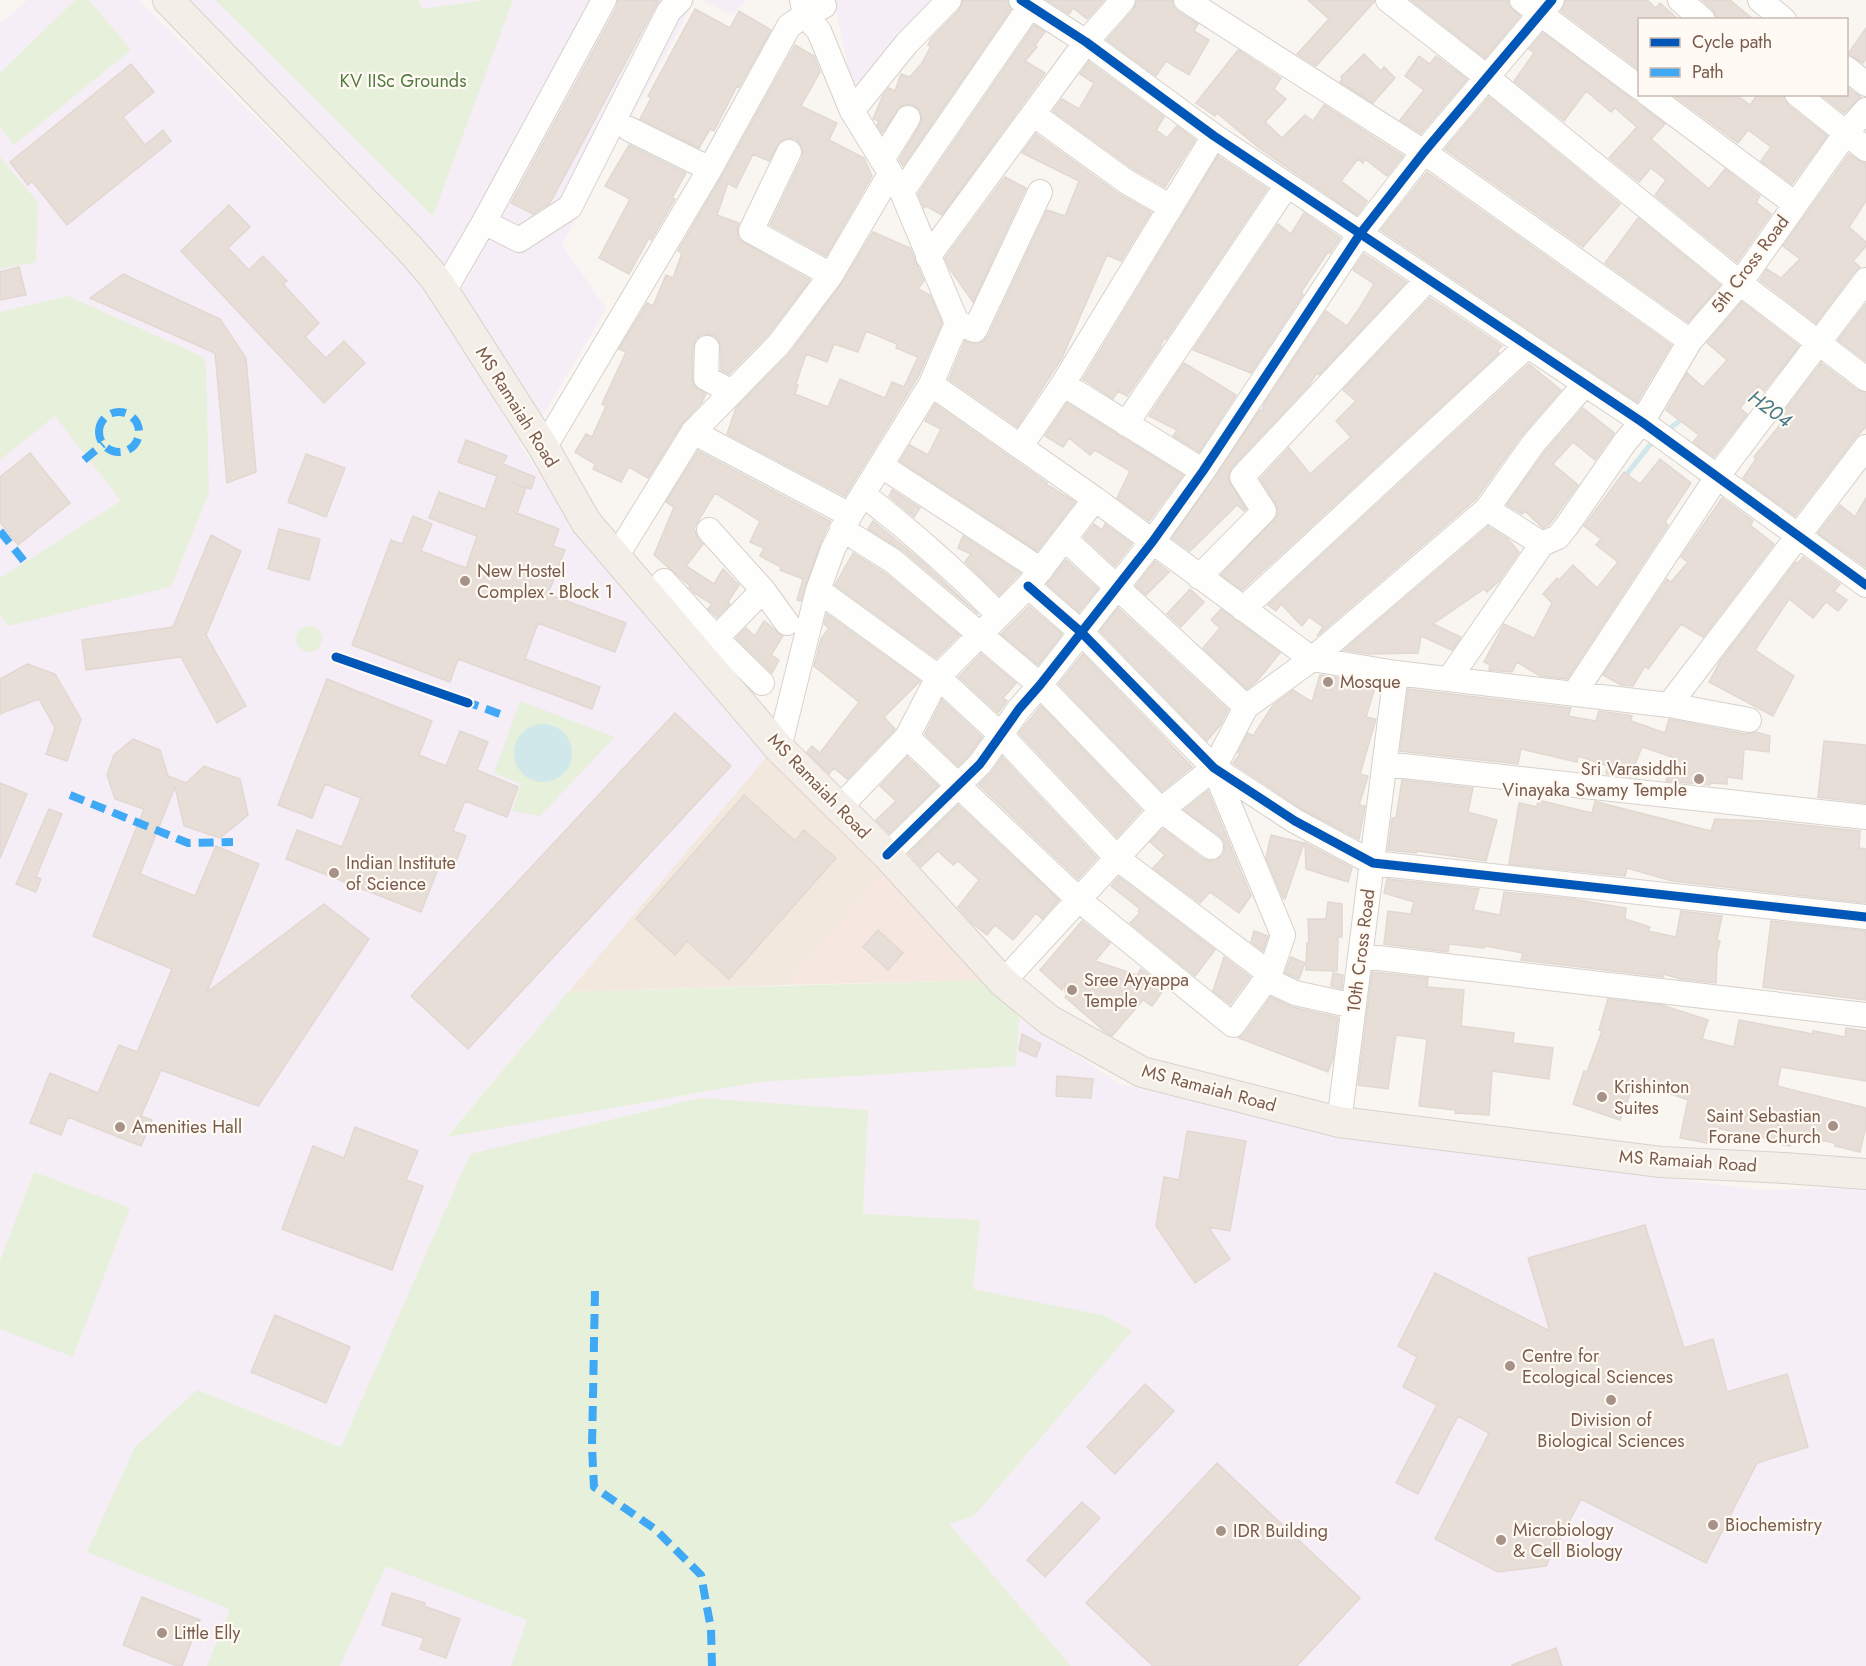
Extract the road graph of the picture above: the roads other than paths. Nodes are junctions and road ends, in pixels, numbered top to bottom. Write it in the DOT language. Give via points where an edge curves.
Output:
graph roads {
  1 [pos="168,0"];
  2 [pos="604,0"];
  3 [pos="680,0"];
  4 [pos="950,0"];
  5 [pos="1123,0"];
  6 [pos="1186,0"];
  7 [pos="1388,0"];
  8 [pos="1681,0"];
  9 [pos="1760,0"];
  10 [pos="1026,3"];
  11 [pos="1538,5"];
  12 [pos="814,10"];
  13 [pos="1701,18"];
  14 [pos="1782,18"];
  15 [pos="1086,42"];
  16 [pos="1848,70"];
  17 [pos="1488,78"];
  18 [pos="1866,84"];
  19 [pos="1638,86"];
  20 [pos="1651,96"];
  21 [pos="1800,96"];
  22 [pos="1866,110"];
  23 [pos="852,111"];
  24 [pos="1033,114"];
  25 [pos="908,118"];
  26 [pos="629,129"];
  27 [pos="1846,133"];
  28 [pos="1214,136"];
  29 [pos="1866,149"];
  30 [pos="789,152"];
  31 [pos="1424,152"];
  32 [pos="710,169"];
  33 [pos="891,175"];
  34 [pos="1287,185"];
  35 [pos="1040,192"];
  36 [pos="1795,204"];
  37 [pos="1171,207"];
  38 [pos="484,222"];
  39 [pos="1360,234"];
  40 [pos="928,257"];
  41 [pos="831,275"];
  42 [pos="1428,279"];
  43 [pos="1866,280"];
  44 [pos="1740,283"];
  45 [pos="444,291"];
  46 [pos="957,323"];
  47 [pos="1690,341"];
  48 [pos="1819,343"];
  49 [pos="1527,346"];
  50 [pos="706,348"];
  51 [pos="1866,379"];
  52 [pos="931,384"];
  53 [pos="1063,384"];
  54 [pos="1584,385"];
  55 [pos="732,392"];
  56 [pos="1126,424"];
  57 [pos="693,432"];
  58 [pos="1655,432"];
  59 [pos="1021,446"];
  60 [pos="544,448"];
  61 [pos="1860,455"];
  62 [pos="882,466"];
  63 [pos="1203,471"];
  64 [pos="1717,477"];
  65 [pos="864,495"];
  66 [pos="1095,499"];
  67 [pos="1487,509"];
  68 [pos="846,522"];
  69 [pos="709,530"];
  70 [pos="1798,536"];
  71 [pos="1065,539"];
  72 [pos="1153,541"];
  73 [pos="1542,544"];
  74 [pos="616,557"];
  75 [pos="1199,577"];
  76 [pos="1034,578"];
  77 [pos="664,581"];
  78 [pos="1866,585"];
  79 [pos="1117,588"];
  80 [pos="763,590"];
  81 [pos="818,590"];
  82 [pos="1243,609"];
  83 [pos="999,615"];
  84 [pos="787,623"];
  85 [pos="1082,633"];
  86 [pos="980,635"];
  87 [pos="708,646"];
  88 [pos="1312,659"];
  89 [pos="1396,673"];
  90 [pos="938,677"];
  91 [pos="1449,679"];
  92 [pos="762,682"];
  93 [pos="1040,685"];
  94 [pos="1574,694"];
  95 [pos="1669,705"];
  96 [pos="1246,707"];
  97 [pos="1749,720"];
  98 [pos="1001,735"];
  99 [pos="907,737"];
  100 [pos="780,748"];
  101 [pos="1385,764"];
  102 [pos="1214,768"];
  103 [pos="959,785"];
  104 [pos="840,807"];
  105 [pos="1161,810"];
  106 [pos="1866,817"];
  107 [pos="1211,847"];
  108 [pos="887,855"];
  109 [pos="1117,858"];
  110 [pos="1372,863"];
  111 [pos="1078,898"];
  112 [pos="1866,917"];
  113 [pos="1361,956"];
  114 [pos="1268,977"];
  115 [pos="1003,982"];
  116 [pos="1354,1006"];
  117 [pos="1866,1015"];
  118 [pos="1339,1122"];
  119 [pos="1866,1174"];
  1 -- 45 [label="main road, MS Ramaiah Road" via="409,248"];
  2 -- 38 [label="street"];
  3 -- 38 [label="street" via="669,11 570,207 519,240"];
  4 -- 23 [label="street" via="907,44"];
  5 -- 15 [label="street"];
  6 -- 31 [label="street"];
  7 -- 17 [label="street"];
  8 -- 13 [label="street"];
  9 -- 14 [label="street"];
  10 -- 15 [label="street"];
  10 -- 33 [label="street"];
  11 -- 17 [label="street"];
  11 -- 19 [label="street"];
  12 -- 23 [label="street"];
  12 -- 32 [label="street" via="789,26"];
  15 -- 24 [label="street"];
  15 -- 28 [label="street"];
  16 -- 18 [label="street"];
  17 -- 31 [label="street"];
  17 -- 44 [label="street"];
  20 -- 36 [label="street"];
  21 -- 27 [label="street"];
  22 -- 27 [label="street, 5th Cross Road"];
  23 -- 33 [label="street"];
  24 -- 37 [label="street" via="1127,182"];
  24 -- 40 [label="street"];
  25 -- 33 [label="street"];
  26 -- 32 [label="street"];
  27 -- 29 [label="street"];
  27 -- 36 [label="street, 5th Cross Road"];
  28 -- 34 [label="street"];
  28 -- 37 [label="street"];
  30 -- 41 [label="street" via="751,231"];
  31 -- 39 [label="street"];
  31 -- 47 [label="street"];
  32 -- 60 [label="street"];
  33 -- 40 [label="street"];
  33 -- 41 [label="street"];
  34 -- 39 [label="street"];
  34 -- 56 [label="street"];
  35 -- 46 [label="street" via="975,330"];
  36 -- 44 [label="street, 5th Cross Road"];
  37 -- 53 [label="street"];
  38 -- 45 [label="street"];
  39 -- 42 [label="street"];
  39 -- 63 [label="street"];
  40 -- 46 [label="street"];
  41 -- 55 [label="street" via="779,345"];
  42 -- 49 [label="street"];
  42 -- 75 [label="street" via="1242,477 1264,511"];
  43 -- 48 [label="street"];
  44 -- 47 [label="street, 5th Cross Road"];
  44 -- 48 [label="street"];
  45 -- 60 [label="main road, MS Ramaiah Road"];
  46 -- 52 [label="street"];
  47 -- 58 [label="street, 5th Cross Road"];
  48 -- 51 [label="street"];
  48 -- 64 [label="street"];
  49 -- 54 [label="street"];
  49 -- 82 [label="street"];
  50 -- 55 [label="street" via="706,378"];
  52 -- 59 [label="street"];
  52 -- 62 [label="street"];
  53 -- 56 [label="street"];
  53 -- 59 [label="street"];
  54 -- 58 [label="street"];
  54 -- 67 [label="street" via="1533,444"];
  55 -- 57 [label="street"];
  56 -- 63 [label="street"];
  57 -- 68 [label="street"];
  57 -- 74 [label="street"];
  58 -- 64 [label="street"];
  58 -- 73 [label="street, 5th Cross Road" via="1625,442 1558,537"];
  59 -- 66 [label="street"];
  60 -- 74 [label="main road, MS Ramaiah Road" via="586,522"];
  61 -- 70 [label="street"];
  62 -- 65 [label="street"];
  62 -- 76 [label="street"];
  63 -- 72 [label="street"];
  64 -- 70 [label="street"];
  64 -- 94 [label="street"];
  65 -- 68 [label="street"];
  65 -- 83 [label="street" via="946,562"];
  66 -- 71 [label="street"];
  66 -- 72 [label="street"];
  67 -- 73 [label="street"];
  67 -- 88 [label="street"];
  68 -- 81 [label="street"];
  68 -- 86 [label="street"];
  69 -- 80 [label="street"];
  70 -- 78 [label="street"];
  70 -- 95 [label="street"];
  71 -- 76 [label="street"];
  71 -- 79 [label="street"];
  72 -- 75 [label="street"];
  72 -- 79 [label="street"];
  73 -- 91 [label="street"];
  74 -- 87 [label="main road, MS Ramaiah Road"];
  75 -- 82 [label="street"];
  76 -- 83 [label="street"];
  76 -- 85 [label="street"];
  77 -- 87 [label="street"];
  79 -- 85 [label="street"];
  79 -- 96 [label="street"];
  80 -- 84 [label="street"];
  80 -- 87 [label="street"];
  81 -- 90 [label="street"];
  81 -- 100 [label="street"];
  82 -- 88 [label="street"];
  83 -- 86 [label="street"];
  85 -- 93 [label="street"];
  85 -- 102 [label="street"];
  86 -- 90 [label="street"];
  86 -- 93 [label="street"];
  87 -- 92 [label="street"];
  87 -- 100 [label="main road, MS Ramaiah Road"];
  88 -- 89 [label="street"];
  88 -- 96 [label="street"];
  89 -- 91 [label="street"];
  89 -- 101 [label="street, 10th Cross Road"];
  90 -- 98 [label="street"];
  90 -- 99 [label="street"];
  91 -- 94 [label="street"];
  93 -- 98 [label="street"];
  93 -- 105 [label="street"];
  94 -- 95 [label="street"];
  95 -- 97 [label="street"];
  96 -- 102 [label="street"];
  98 -- 103 [label="street"];
  98 -- 109 [label="street"];
  99 -- 103 [label="street"];
  99 -- 104 [label="street"];
  100 -- 104 [label="main road, MS Ramaiah Road"];
  101 -- 106 [label="street"];
  101 -- 110 [label="street, 10th Cross Road"];
  102 -- 105 [label="street"];
  102 -- 110 [label="street"];
  102 -- 114 [label="street" via="1283,935"];
  103 -- 108 [label="street"];
  103 -- 111 [label="street"];
  104 -- 108 [label="main road, MS Ramaiah Road"];
  105 -- 107 [label="street"];
  105 -- 109 [label="street"];
  108 -- 115 [label="main road, MS Ramaiah Road"];
  109 -- 111 [label="street"];
  109 -- 114 [label="street"];
  110 -- 112 [label="street"];
  110 -- 113 [label="street, 10th Cross Road"];
  111 -- 114 [label="street" via="1233,1025"];
  111 -- 115 [label="street"];
  113 -- 116 [label="street, 10th Cross Road"];
  113 -- 117 [label="street"];
  114 -- 116 [label="street" via="1295,993"];
  115 -- 118 [label="main road, MS Ramaiah Road" via="1049,1020 1143,1072"];
  116 -- 118 [label="street, 10th Cross Road"];
  118 -- 119 [label="main road, MS Ramaiah Road" via="1661,1162"];
}
